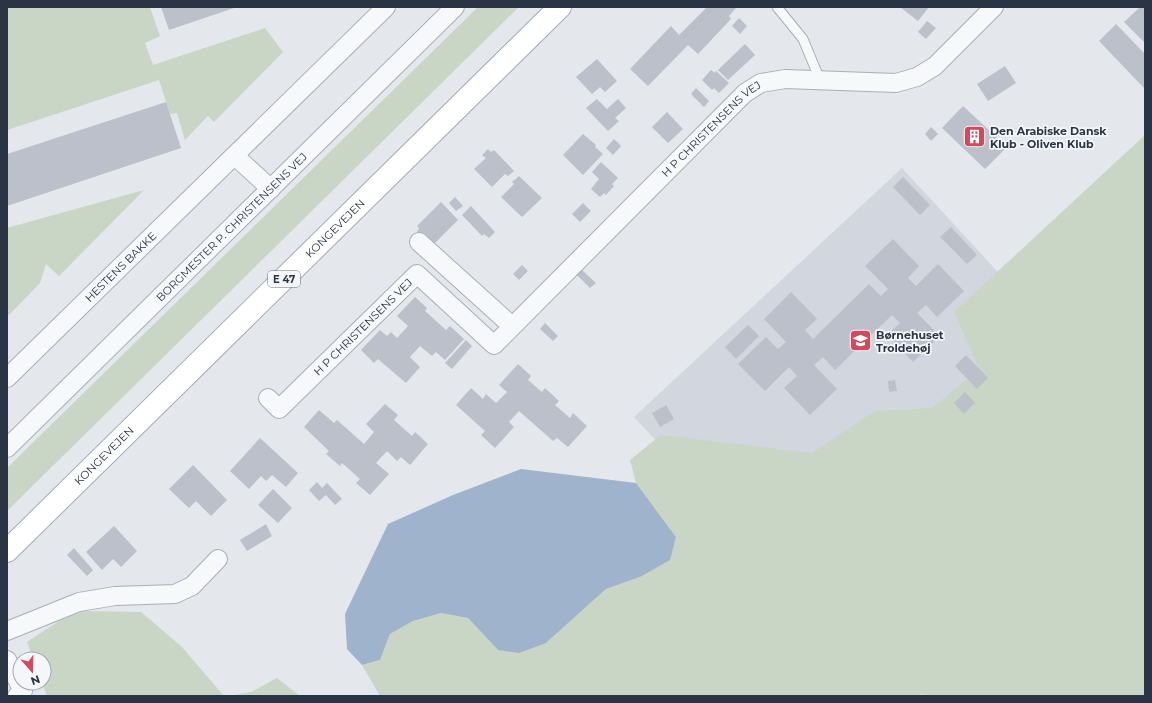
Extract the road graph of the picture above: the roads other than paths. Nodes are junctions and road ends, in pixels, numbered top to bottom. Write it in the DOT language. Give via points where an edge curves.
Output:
graph roads {
  1 [pos="386,7"];
  2 [pos="456,7"];
  3 [pos="560,7"];
  4 [pos="777,7"];
  5 [pos="994,7"];
  6 [pos="820,80"];
  7 [pos="235,156"];
  8 [pos="271,189"];
  9 [pos="419,242"];
  10 [pos="512,326"];
  11 [pos="7,378"];
  12 [pos="268,398"];
  13 [pos="7,448"];
  14 [pos="7,551"];
  15 [pos="218,559"];
  16 [pos="7,631"];
  17 [pos="7,660"];
  18 [pos="17,696"];
  1 -- 7 [label="street, HESTENS BAKKE"];
  2 -- 8 [label="street, BORGMESTER P. CHRISTENSENS VEJ"];
  3 -- 14 [label="main road, KONGEVEJEN / E 47"];
  4 -- 6 [label="lane" via="803,39"];
  5 -- 6 [label="street, H P CHRISTENSENS VEJ" via="935,66 917,77 896,83"];
  6 -- 10 [label="street, H P CHRISTENSENS VEJ" via="761,83 745,93"];
  7 -- 8 [label="street"];
  7 -- 11 [label="street, HESTENS BAKKE"];
  8 -- 13 [label="street, BORGMESTER P. CHRISTENSENS VEJ"];
  9 -- 10 [label="street"];
  10 -- 12 [label="street, H P CHRISTENSENS VEJ" via="494,345 417,274 279,409"];
  15 -- 16 [label="street" via="192,586 175,594 116,596 79,602"];
  17 -- 18 [label="street" via="23,691"];
}
